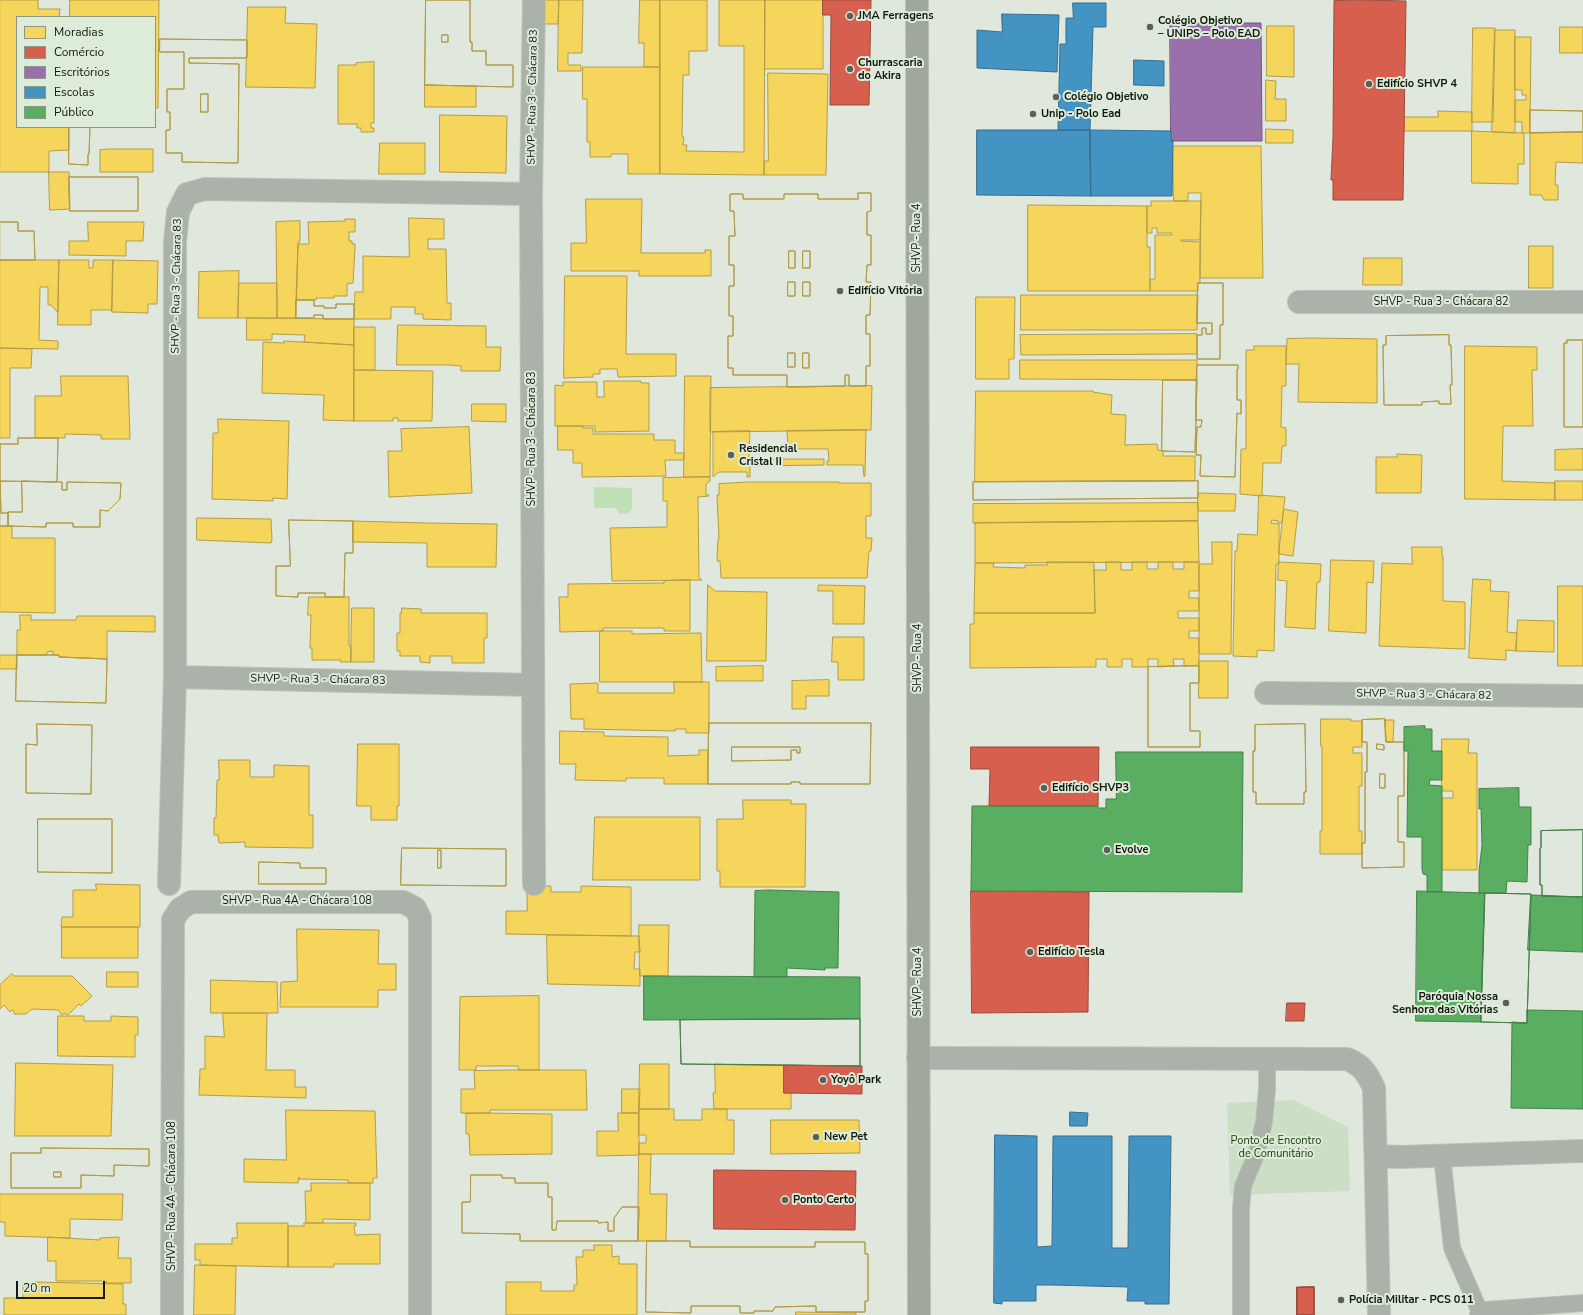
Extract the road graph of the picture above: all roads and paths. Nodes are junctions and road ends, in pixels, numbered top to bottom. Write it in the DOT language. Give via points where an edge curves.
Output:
graph roads {
  1 [pos="534,0"];
  2 [pos="917,0"];
  3 [pos="531,194"];
  4 [pos="1299,302"];
  5 [pos="1583,302"];
  6 [pos="175,677"];
  7 [pos="533,685"];
  8 [pos="1266,693"];
  9 [pos="1583,696"];
  10 [pos="169,884"];
  11 [pos="534,884"];
  12 [pos="918,1058"];
  13 [pos="1267,1059"];
  14 [pos="1583,1152"];
  15 [pos="1377,1156"];
  16 [pos="1442,1156"];
  17 [pos="1583,1303"];
  18 [pos="1479,1314"];
  19 [pos="172,1315"];
  20 [pos="420,1315"];
  21 [pos="919,1315"];
  22 [pos="1241,1315"];
  23 [pos="1379,1315"];
  1 -- 3 [label="street, SHVP - Rua 3 - Chácara 83"];
  2 -- 12 [label="street, SHVP - Rua 4"];
  3 -- 6 [label="street, SHVP - Rua 3 - Chácara 83" via="205,189 187,194 178,212 176,242"];
  3 -- 7 [label="street, SHVP - Rua 3 - Chácara 83"];
  4 -- 5 [label="street, SHVP - Rua 3 - Chácara 82"];
  6 -- 7 [label="street, SHVP - Rua 3 - Chácara 83"];
  6 -- 10 [label="street, SHVP - Rua 3 - Chácara 83"];
  7 -- 11 [label="street, SHVP - Rua 3 - Chácara 83"];
  8 -- 9 [label="street, SHVP - Rua 3 - Chácara 82"];
  12 -- 13 [label="street"];
  12 -- 21 [label="street, SHVP - Rua 4"];
  13 -- 15 [label="street" via="1347,1059 1358,1063 1374,1088"];
  13 -- 22 [label="lane" via="1264,1122 1256,1155 1243,1186"];
  14 -- 16 [label="street"];
  15 -- 16 [label="street"];
  15 -- 23 [label="street"];
  16 -- 18 [label="lane" via="1452,1248"];
  17 -- 18 [label="lane" via="1486,1310"];
  19 -- 20 [label="street, SHVP - Rua 4A - Chácara 108" via="174,920 180,909 191,902 292,901 403,902 415,908 420,918"];
}
